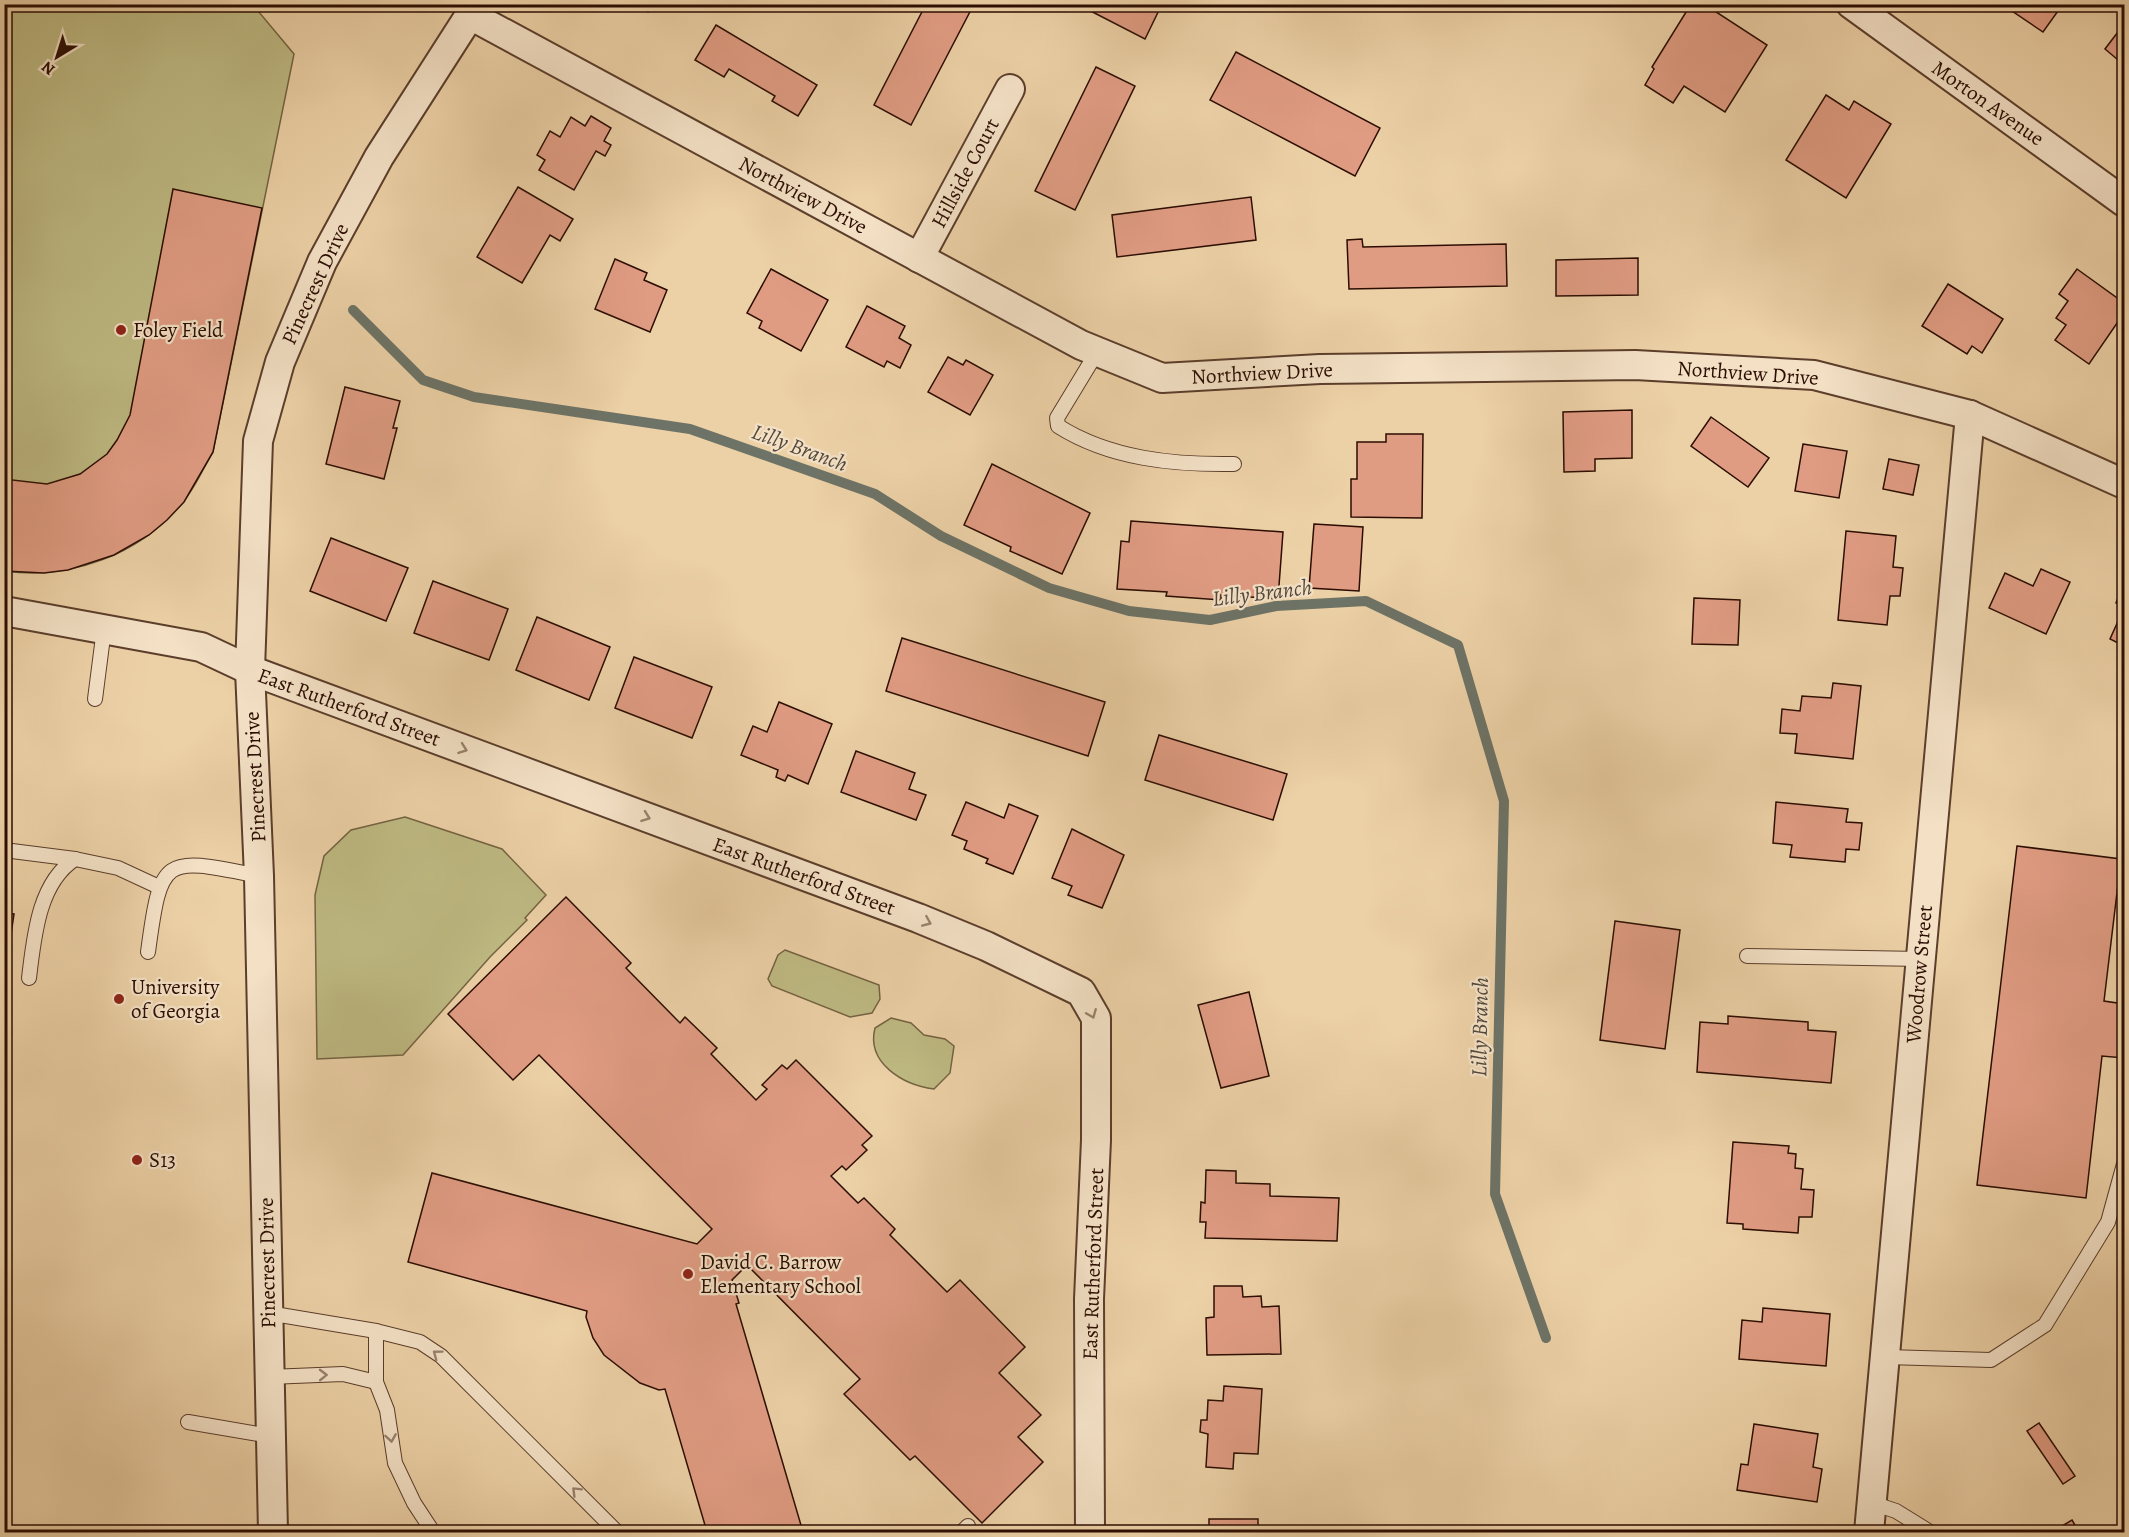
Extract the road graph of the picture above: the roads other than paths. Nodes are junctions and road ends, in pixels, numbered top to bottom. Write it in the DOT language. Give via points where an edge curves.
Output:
graph roads {
  1 [pos="1851,4"];
  2 [pos="473,10"];
  3 [pos="1010,89"];
  4 [pos="2124,202"];
  5 [pos="919,258"];
  6 [pos="1097,352"];
  7 [pos="1970,415"];
  8 [pos="1234,464"];
  9 [pos="2124,484"];
  10 [pos="4,611"];
  11 [pos="104,629"];
  12 [pos="250,670"];
  13 [pos="96,699"];
  14 [pos="4,850"];
  15 [pos="75,859"];
  16 [pos="259,876"];
  17 [pos="159,887"];
  18 [pos="148,952"];
  19 [pos="1748,956"];
  20 [pos="1921,958"];
  21 [pos="28,978"];
  22 [pos="2124,1164"];
  23 [pos="268,1313"];
  24 [pos="375,1331"];
  25 [pos="1886,1357"];
  26 [pos="269,1377"];
  27 [pos="376,1382"];
  28 [pos="188,1422"];
  29 [pos="270,1436"];
  30 [pos="1872,1503"];
  31 [pos="273,1533"];
  32 [pos="433,1533"];
  33 [pos="617,1533"];
  34 [pos="1090,1533"];
  35 [pos="1869,1533"];
  36 [pos="1930,1533"];
  1 -- 4 [label="street, Morton Avenue"];
  2 -- 5 [label="street, Northview Drive"];
  2 -- 12 [label="street, Pinecrest Drive" via="379,157 322,262 280,362 258,441"];
  3 -- 5 [label="street, Hillside Court"];
  5 -- 6 [label="street, Northview Drive"];
  6 -- 7 [label="street, Northview Drive" via="1162,378 1312,369 1635,365 1814,375"];
  6 -- 8 [label="lane" via="1057,418 1058,426 1074,436 1132,457 1197,465"];
  7 -- 9 [label="street, Northview Drive"];
  7 -- 20 [label="street, Woodrow Street"];
  10 -- 11 [label="street, East Rutherford Street"];
  11 -- 12 [label="street, East Rutherford Street" via="201,648"];
  11 -- 13 [label="lane"];
  12 -- 16 [label="street, Pinecrest Drive"];
  12 -- 34 [label="street, East Rutherford Street, one-way" via="918,918 1081,992 1096,1018 1098,1060 1089,1299"];
  14 -- 15 [label="lane"];
  15 -- 17 [label="lane" via="118,868"];
  15 -- 21 [label="lane" via="55,879 43,906"];
  16 -- 17 [label="lane" via="210,866 181,865 165,874"];
  16 -- 23 [label="street, Pinecrest Drive"];
  17 -- 18 [label="lane"];
  19 -- 20 [label="lane"];
  20 -- 25 [label="street, Woodrow Street"];
  22 -- 25 [label="lane" via="2108,1222 2045,1325 1991,1360"];
  23 -- 24 [label="lane"];
  23 -- 26 [label="street, Pinecrest Drive"];
  24 -- 27 [label="lane"];
  33 -- 24 [label="lane, one-way" via="441,1356 420,1342"];
  25 -- 30 [label="street, Woodrow Street"];
  26 -- 27 [label="lane, one-way" via="343,1374"];
  26 -- 29 [label="street, Pinecrest Drive"];
  27 -- 32 [label="lane, one-way" via="387,1410 395,1463"];
  28 -- 29 [label="lane"];
  29 -- 31 [label="street, Pinecrest Drive"];
  30 -- 35 [label="street, Woodrow Street"];
  30 -- 36 [label="lane" via="1896,1511"];
}
